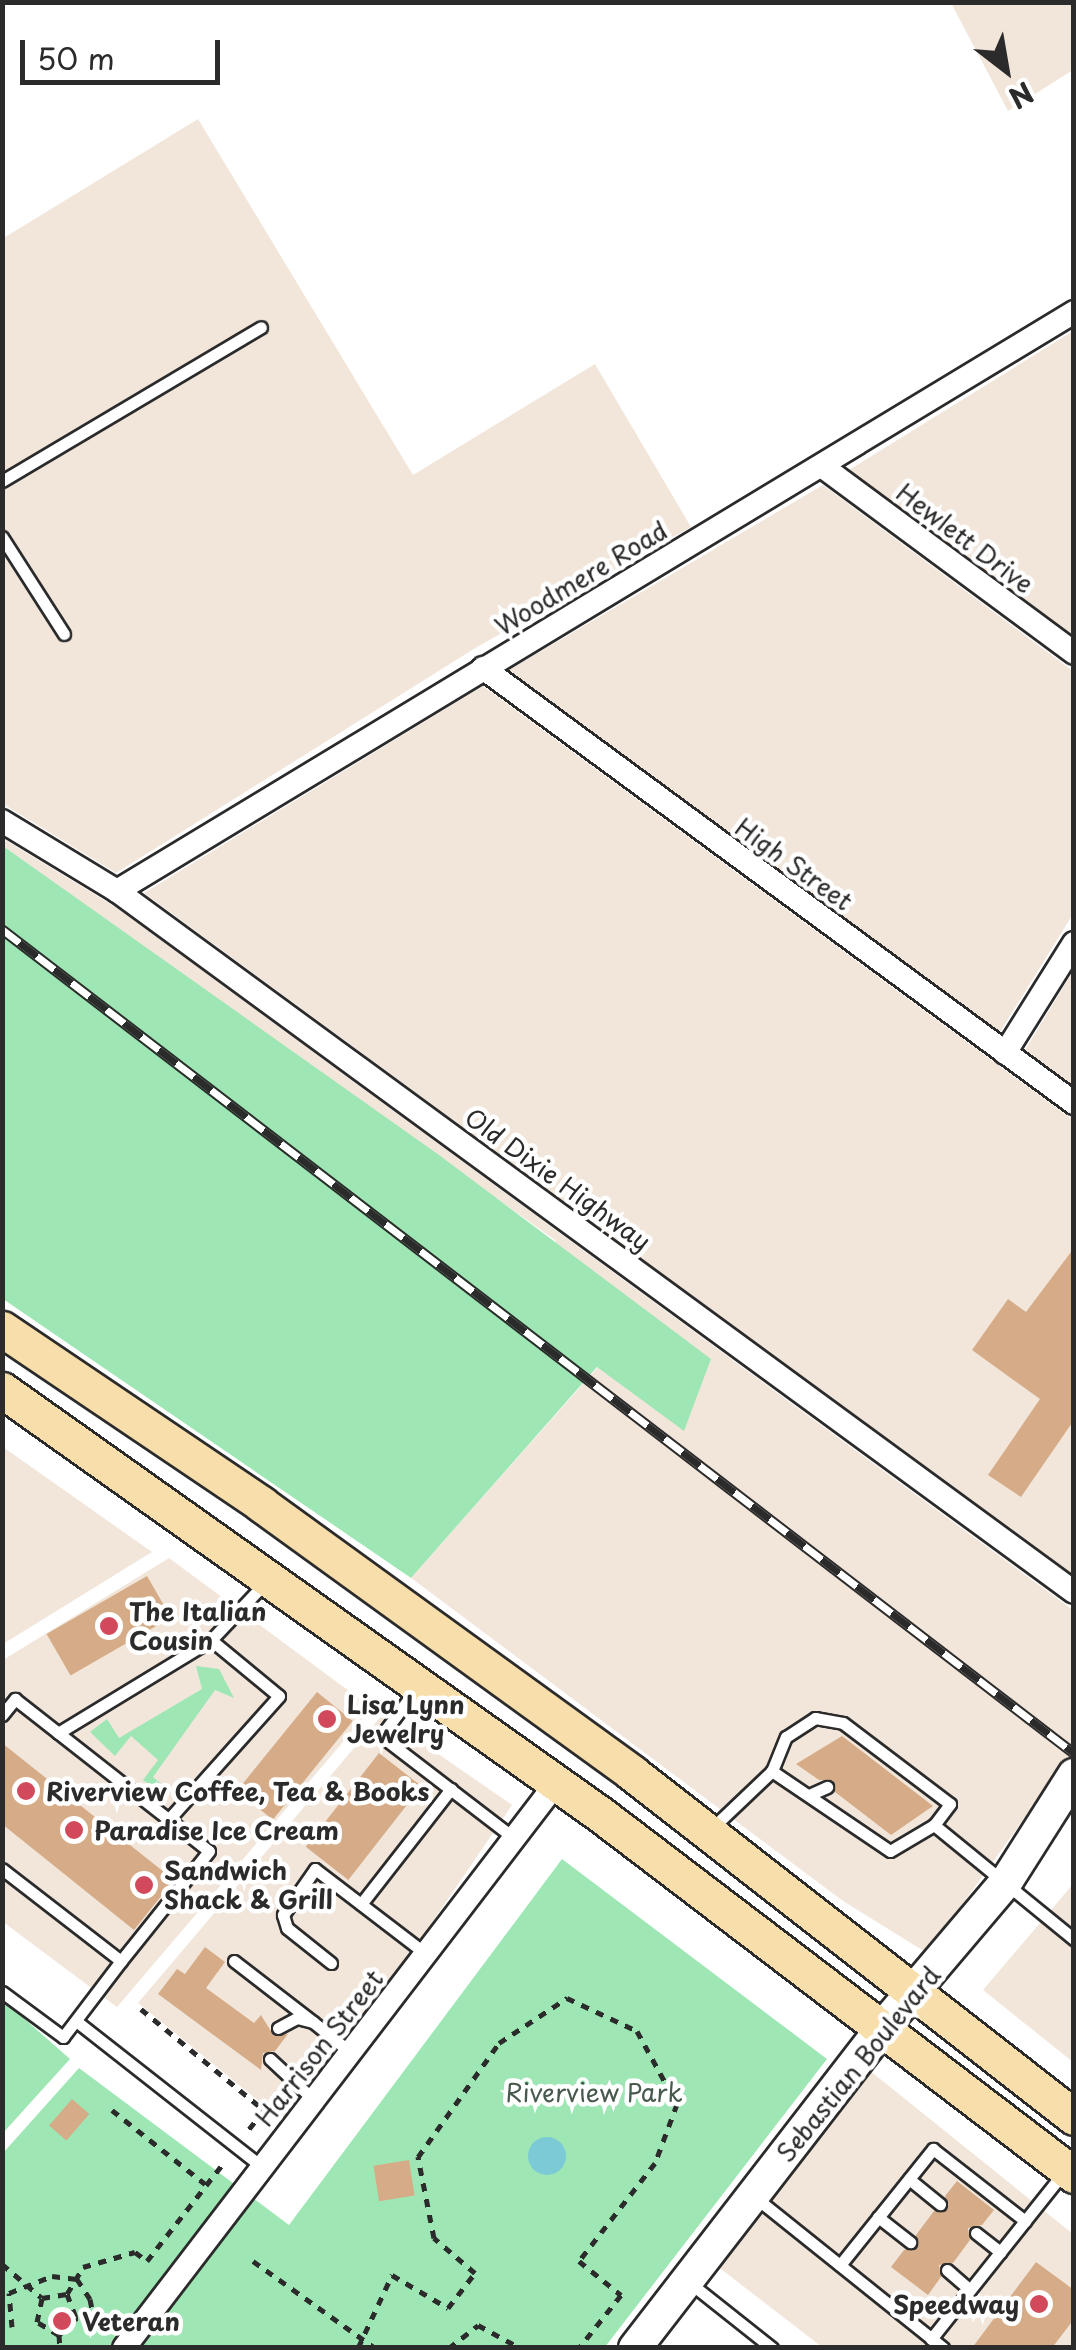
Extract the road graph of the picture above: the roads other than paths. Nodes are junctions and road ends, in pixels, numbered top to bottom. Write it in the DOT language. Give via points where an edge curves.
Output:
graph roads {
  1 [pos="1074,312"];
  2 [pos="261,327"];
  3 [pos="823,467"];
  4 [pos="2,481"];
  5 [pos="2,537"];
  6 [pos="64,634"];
  7 [pos="1074,653"];
  8 [pos="483,668"];
  9 [pos="2,821"];
  10 [pos="117,890"];
  11 [pos="1072,950"];
  12 [pos="1005,1053"];
  13 [pos="1074,1103"];
  14 [pos="2,1329"];
  15 [pos="2,1390"];
  16 [pos="261,1504"];
  17 [pos="192,1522"];
  18 [pos="364,1578"];
  19 [pos="273,1579"];
  20 [pos="1074,1592"];
  21 [pos="212,1640"];
  22 [pos="419,1684"];
  23 [pos="2,1715"];
  24 [pos="58,1733"];
  25 [pos="772,1771"];
  26 [pos="1074,1775"];
  27 [pos="556,1782"];
  28 [pos="827,1787"];
  29 [pos="452,1790"];
  30 [pos="809,1795"];
  31 [pos="860,1812"];
  32 [pos="168,1820"];
  33 [pos="846,1820"];
  34 [pos="934,1826"];
  35 [pos="708,1832"];
  36 [pos="515,1839"];
  37 [pos="2,1869"];
  38 [pos="1006,1882"];
  39 [pos="361,1904"];
  40 [pos="1074,1938"];
  41 [pos="426,1954"];
  42 [pos="234,1961"];
  43 [pos="121,1962"];
  44 [pos="330,1963"];
  45 [pos="2,1992"];
  46 [pos="913,1992"];
  47 [pos="76,2021"];
  48 [pos="314,2022"];
  49 [pos="278,2028"];
  50 [pos="882,2028"];
  51 [pos="350,2052"];
  52 [pos="270,2058"];
  53 [pos="314,2100"];
  54 [pos="1074,2117"];
  55 [pos="262,2167"];
  56 [pos="1070,2172"];
  57 [pos="909,2178"];
  58 [pos="752,2195"];
  59 [pos="940,2204"];
  60 [pos="878,2217"];
  61 [pos="1025,2221"];
  62 [pos="976,2233"];
  63 [pos="910,2242"];
  64 [pos="1000,2252"];
  65 [pos="840,2266"];
  66 [pos="947,2270"];
  67 [pos="687,2280"];
  68 [pos="970,2290"];
  69 [pos="932,2338"];
  70 [pos="756,2343"];
  71 [pos="124,2348"];
  72 [pos="635,2348"];
  73 [pos="772,2348"];
  74 [pos="943,2348"];
  1 -- 3 [label="street, Woodmere Road"];
  2 -- 4 [label="lane"];
  3 -- 7 [label="street, Hewlett Drive"];
  3 -- 8 [label="street, Woodmere Road"];
  5 -- 6 [label="lane"];
  8 -- 10 [label="street, Woodmere Road"];
  8 -- 12 [label="street, High Street"];
  9 -- 10 [label="street, Old Dixie Highway"];
  10 -- 20 [label="street, Old Dixie Highway"];
  11 -- 12 [label="street"];
  12 -- 13 [label="street, High Street"];
  14 -- 16 [label="main road"];
  15 -- 17 [label="main road"];
  16 -- 17 [label="main road" via="228,1522"];
  16 -- 18 [label="main road"];
  17 -- 19 [label="main road"];
  18 -- 19 [label="main road" via="314,1572"];
  18 -- 35 [label="main road"];
  19 -- 21 [label="lane"];
  19 -- 22 [label="main road"];
  21 -- 24 [label="lane"];
  21 -- 32 [label="lane" via="279,1696"];
  22 -- 27 [label="main road"];
  22 -- 29 [label="lane" via="381,1736"];
  23 -- 24 [label="lane" via="15,1700"];
  24 -- 32 [label="lane"];
  25 -- 30 [label="lane"];
  25 -- 34 [label="lane" via="786,1737 815,1718 843,1723 912,1782 950,1804"];
  25 -- 35 [label="lane"];
  26 -- 38 [label="street, Sebastian Boulevard"];
  27 -- 36 [label="street, Harrison Street"];
  27 -- 50 [label="main road"];
  28 -- 30 [label="lane"];
  29 -- 36 [label="lane"];
  29 -- 39 [label="lane"];
  30 -- 33 [label="lane"];
  31 -- 33 [label="lane"];
  32 -- 43 [label="lane" via="209,1852"];
  33 -- 34 [label="lane" via="890,1851"];
  34 -- 38 [label="lane"];
  35 -- 46 [label="main road"];
  36 -- 41 [label="street, Harrison Street"];
  37 -- 43 [label="lane"];
  38 -- 40 [label="lane"];
  38 -- 46 [label="street, Sebastian Boulevard"];
  39 -- 41 [label="lane"];
  39 -- 44 [label="lane" via="314,1868 290,1900 283,1915 287,1928"];
  41 -- 51 [label="street, Harrison Street"];
  42 -- 48 [label="lane"];
  43 -- 47 [label="lane"];
  45 -- 47 [label="lane" via="63,2037"];
  46 -- 50 [label="street, Sebastian Boulevard"];
  46 -- 54 [label="main road"];
  47 -- 55 [label="lane"];
  48 -- 49 [label="lane" via="297,2018"];
  48 -- 51 [label="lane"];
  50 -- 56 [label="main road"];
  50 -- 58 [label="street, Sebastian Boulevard"];
  51 -- 53 [label="street, Harrison Street"];
  52 -- 53 [label="lane"];
  53 -- 55 [label="street, Harrison Street"];
  55 -- 71 [label="street, Harrison Street"];
  56 -- 61 [label="lane"];
  57 -- 59 [label="lane"];
  57 -- 60 [label="lane"];
  57 -- 61 [label="lane" via="933,2149"];
  58 -- 65 [label="lane"];
  58 -- 67 [label="street, Sebastian Boulevard"];
  60 -- 63 [label="lane"];
  60 -- 65 [label="lane"];
  61 -- 64 [label="lane"];
  62 -- 64 [label="lane"];
  64 -- 68 [label="lane"];
  65 -- 69 [label="lane"];
  66 -- 68 [label="lane"];
  67 -- 70 [label="lane"];
  67 -- 72 [label="street, Sebastian Boulevard"];
  68 -- 69 [label="lane"];
  69 -- 74 [label="lane"];
  70 -- 73 [label="lane"];
}
